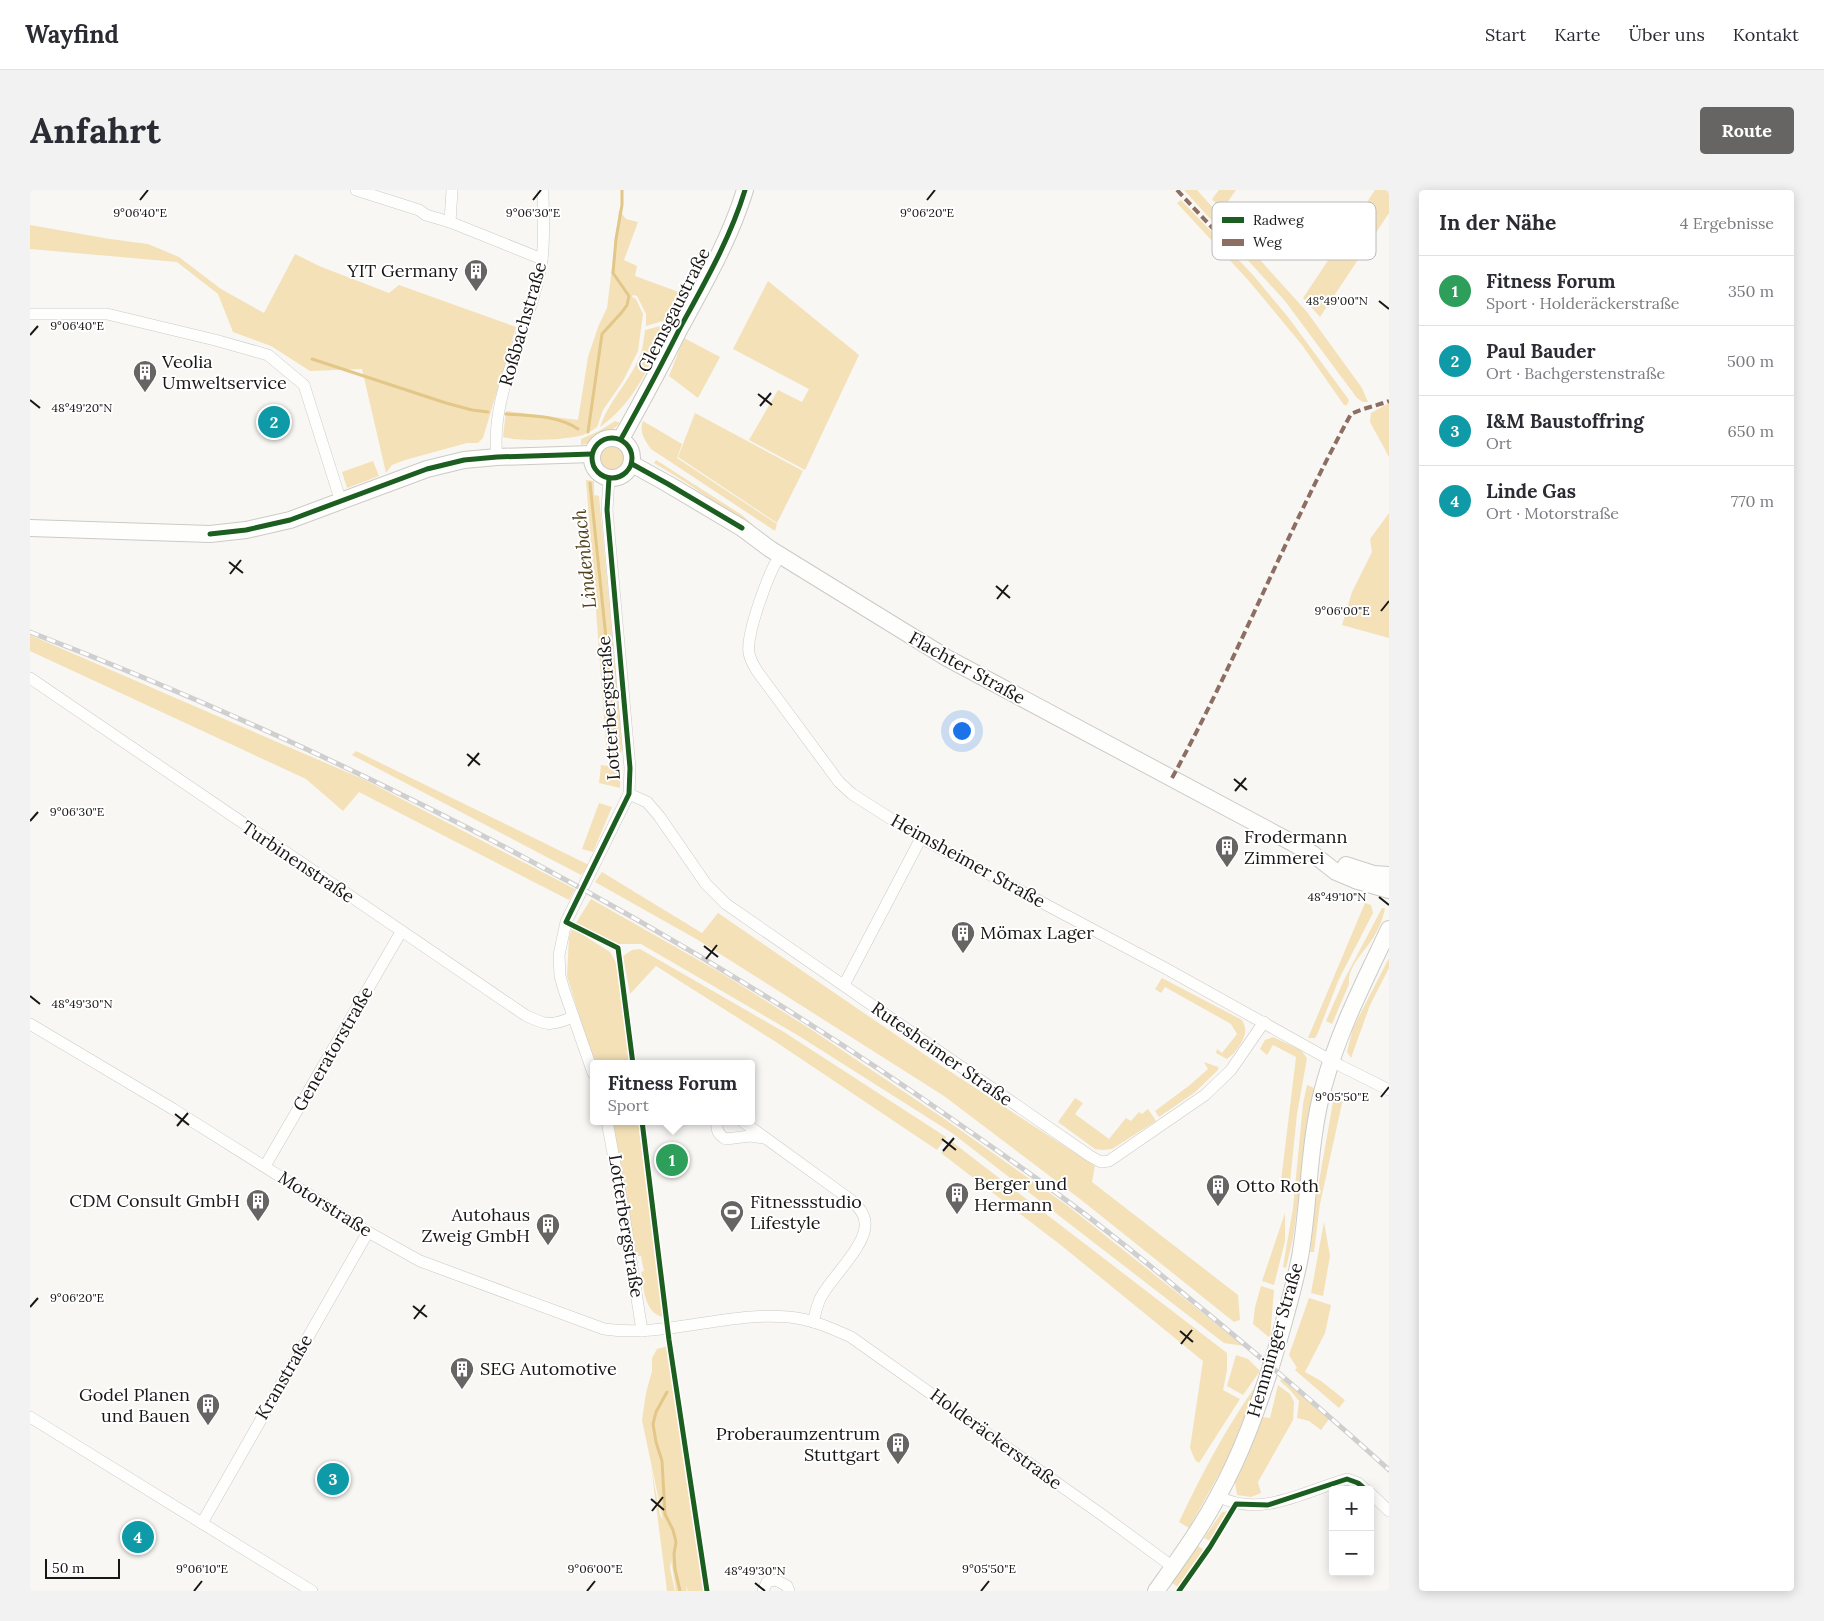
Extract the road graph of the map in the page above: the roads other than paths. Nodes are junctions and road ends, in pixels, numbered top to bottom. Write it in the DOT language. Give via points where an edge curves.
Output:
graph roads {
  1 [pos="356,190"];
  2 [pos="452,190"];
  3 [pos="543,190"];
  4 [pos="745,190"];
  5 [pos="450,222"];
  6 [pos="542,259"];
  7 [pos="30,314"];
  8 [pos="621,439"];
  9 [pos="592,454"];
  10 [pos="497,457"];
  11 [pos="632,464"];
  12 [pos="608,478"];
  13 [pos="341,502"];
  14 [pos="30,528"];
  15 [pos="780,555"];
  16 [pos="30,678"];
  17 [pos="629,794"];
  18 [pos="922,838"];
  19 [pos="1313,854"];
  20 [pos="1389,876"];
  21 [pos="1389,890"];
  22 [pos="1389,929"];
  23 [pos="401,932"];
  24 [pos="844,986"];
  25 [pos="574,1017"];
  26 [pos="1264,1022"];
  27 [pos="30,1024"];
  28 [pos="1331,1060"];
  29 [pos="590,1064"];
  30 [pos="1389,1090"];
  31 [pos="608,1125"];
  32 [pos="717,1125"];
  33 [pos="748,1125"];
  34 [pos="770,1141"];
  35 [pos="264,1166"];
  36 [pos="368,1232"];
  37 [pos="813,1322"];
  38 [pos="642,1331"];
  39 [pos="30,1417"];
  40 [pos="1361,1486"];
  41 [pos="1218,1496"];
  42 [pos="1374,1497"];
  43 [pos="1389,1511"];
  44 [pos="202,1523"];
  45 [pos="1173,1567"];
  46 [pos="312,1591"];
  47 [pos="763,1591"];
  48 [pos="789,1591"];
  49 [pos="1156,1591"];
  1 -- 5 [label="street"];
  2 -- 5 [label="street"];
  3 -- 6 [label="street, Roßbachstraße"];
  4 -- 8 [label="main road, Glemsgaustraße" via="712,269"];
  5 -- 6 [label="street"];
  6 -- 10 [label="street, Roßbachstraße" via="497,418"];
  7 -- 13 [label="street" via="107,314 268,356 304,385"];
  8 -- 9 [label="main road" via="603,440"];
  8 -- 11 [label="main road" via="632,453"];
  9 -- 10 [label="main road"];
  9 -- 12 [label="main road" via="595,469"];
  10 -- 13 [label="main road" via="464,460 427,469"];
  11 -- 12 [label="main road" via="623,475"];
  11 -- 15 [label="main road, Flachter Straße" via="742,528"];
  12 -- 17 [label="street, Lotterbergstraße" via="630,768"];
  13 -- 14 [label="main road" via="290,520 234,532 199,534"];
  15 -- 18 [label="street, Heimsheimer Straße" via="765,584 750,640 749,653 754,665 840,782 852,794"];
  15 -- 19 [label="main road, Flachter Straße" via="946,658"];
  16 -- 23 [label="street, Turbinenstraße"];
  17 -- 24 [label="street, Rutesheimer Straße" via="647,802 706,884 726,904"];
  17 -- 25 [label="street, Lotterbergstraße" via="562,936 560,976"];
  18 -- 24 [label="street"];
  18 -- 26 [label="street, Heimsheimer Straße"];
  19 -- 20 [label="main road, Flachter Straße" via="1358,870"];
  19 -- 21 [label="main road, Flachter Straße" via="1336,872"];
  22 -- 28 [label="main road, Hemminger Straße" via="1348,1015"];
  23 -- 25 [label="street, Turbinenstraße" via="530,1018 553,1024"];
  23 -- 35 [label="street, Generatorstraße"];
  24 -- 26 [label="street, Rutesheimer Straße" via="1101,1162 1126,1151 1205,1095 1231,1070"];
  25 -- 29 [label="street, Lotterbergstraße"];
  26 -- 28 [label="street, Heimsheimer Straße"];
  27 -- 35 [label="street, Motorstraße"];
  28 -- 30 [label="street, Heimsheimer Straße"];
  28 -- 41 [label="main road, Hemminger Straße" via="1316,1119 1300,1257 1287,1313 1240,1454"];
  31 -- 38 [label="street, Lotterbergstraße"];
  32 -- 34 [label="street" via="718,1133 726,1138 756,1136"];
  33 -- 34 [label="street"];
  34 -- 37 [label="street" via="851,1200 864,1217 865,1230 861,1242 820,1299"];
  35 -- 36 [label="street, Motorstraße"];
  36 -- 38 [label="street, Motorstraße" via="420,1261 604,1329"];
  36 -- 44 [label="street, Kranstraße"];
  37 -- 38 [label="street, Holderäckerstraße" via="769,1316"];
  37 -- 45 [label="street, Holderäckerstraße" via="850,1337 880,1357"];
  39 -- 44 [label="street"];
  40 -- 41 [label="street" via="1347,1479 1268,1505 1241,1505"];
  41 -- 45 [label="main road, Hemminger Straße"];
  42 -- 43 [label="street"];
  44 -- 46 [label="street"];
  45 -- 49 [label="main road, Hemminger Straße"];
  47 -- 48 [label="street" via="767,1582 776,1580 787,1586"];
}
